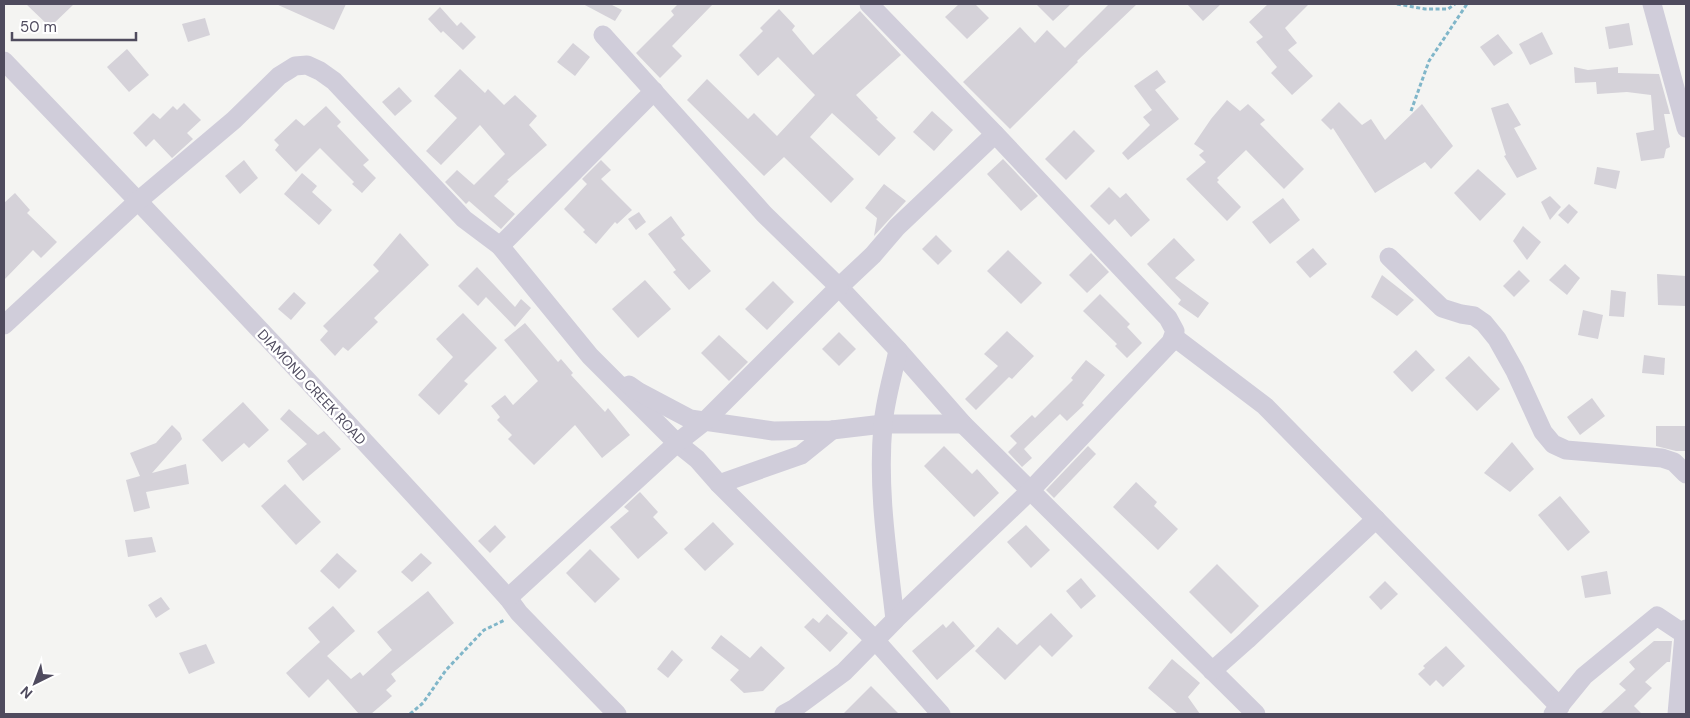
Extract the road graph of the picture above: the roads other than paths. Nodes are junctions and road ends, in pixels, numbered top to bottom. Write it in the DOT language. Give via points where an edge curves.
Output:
graph roads {
  1 [pos="869,4"];
  2 [pos="1652,4"];
  3 [pos="603,35"];
  4 [pos="4,61"];
  5 [pos="654,91"];
  6 [pos="1686,128"];
  7 [pos="995,134"];
  8 [pos="138,201"];
  9 [pos="500,246"];
  10 [pos="1389,257"];
  11 [pos="839,287"];
  12 [pos="4,325"];
  13 [pos="1174,337"];
  14 [pos="898,350"];
  15 [pos="590,356"];
  16 [pos="705,421"];
  17 [pos="883,424"];
  18 [pos="963,424"];
  19 [pos="832,430"];
  20 [pos="677,443"];
  21 [pos="1686,474"];
  22 [pos="719,484"];
  23 [pos="1030,491"];
  24 [pos="1376,519"];
  25 [pos="514,605"];
  26 [pos="895,620"];
  27 [pos="1685,632"];
  28 [pos="875,640"];
  29 [pos="1212,671"];
  30 [pos="1557,710"];
  31 [pos="617,714"];
  32 [pos="784,714"];
  33 [pos="941,714"];
  34 [pos="1256,714"];
  35 [pos="1677,714"];
  1 -- 7 [label="street"];
  2 -- 6 [label="street"];
  3 -- 5 [label="street"];
  4 -- 8 [label="street, DIAMOND CREEK ROAD"];
  5 -- 9 [label="street"];
  5 -- 11 [label="street" via="764,214"];
  7 -- 11 [label="street"];
  7 -- 13 [label="street" via="1168,318 1175,331"];
  8 -- 9 [label="street" via="202,148 279,76 295,66 307,65 334,81 464,220"];
  8 -- 12 [label="street"];
  8 -- 25 [label="street, DIAMOND CREEK ROAD"];
  9 -- 15 [label="street"];
  10 -- 21 [label="street" via="1442,308 1474,316 1484,323 1497,339 1543,432 1553,444 1566,450 1662,458 1674,462"];
  11 -- 14 [label="street"];
  11 -- 16 [label="street"];
  13 -- 23 [label="street"];
  13 -- 24 [label="street" via="1266,406"];
  14 -- 17 [label="street"];
  14 -- 18 [label="street"];
  15 -- 16 [label="street" via="639,392 690,419"];
  15 -- 20 [label="street"];
  16 -- 19 [label="street" via="773,431"];
  16 -- 20 [label="street"];
  17 -- 18 [label="street"];
  17 -- 19 [label="street"];
  17 -- 26 [label="street" via="885,528"];
  18 -- 23 [label="street"];
  19 -- 22 [label="street" via="800,455"];
  20 -- 22 [label="street" via="697,459"];
  20 -- 25 [label="street"];
  22 -- 28 [label="street"];
  23 -- 26 [label="street"];
  23 -- 29 [label="street"];
  24 -- 29 [label="street"];
  24 -- 30 [label="street"];
  25 -- 31 [label="street, DIAMOND CREEK ROAD"];
  26 -- 28 [label="street"];
  27 -- 30 [label="street" via="1657,616 1584,676"];
  27 -- 35 [label="street"];
  28 -- 32 [label="street" via="844,672"];
  28 -- 33 [label="street"];
  29 -- 34 [label="street"];
}
